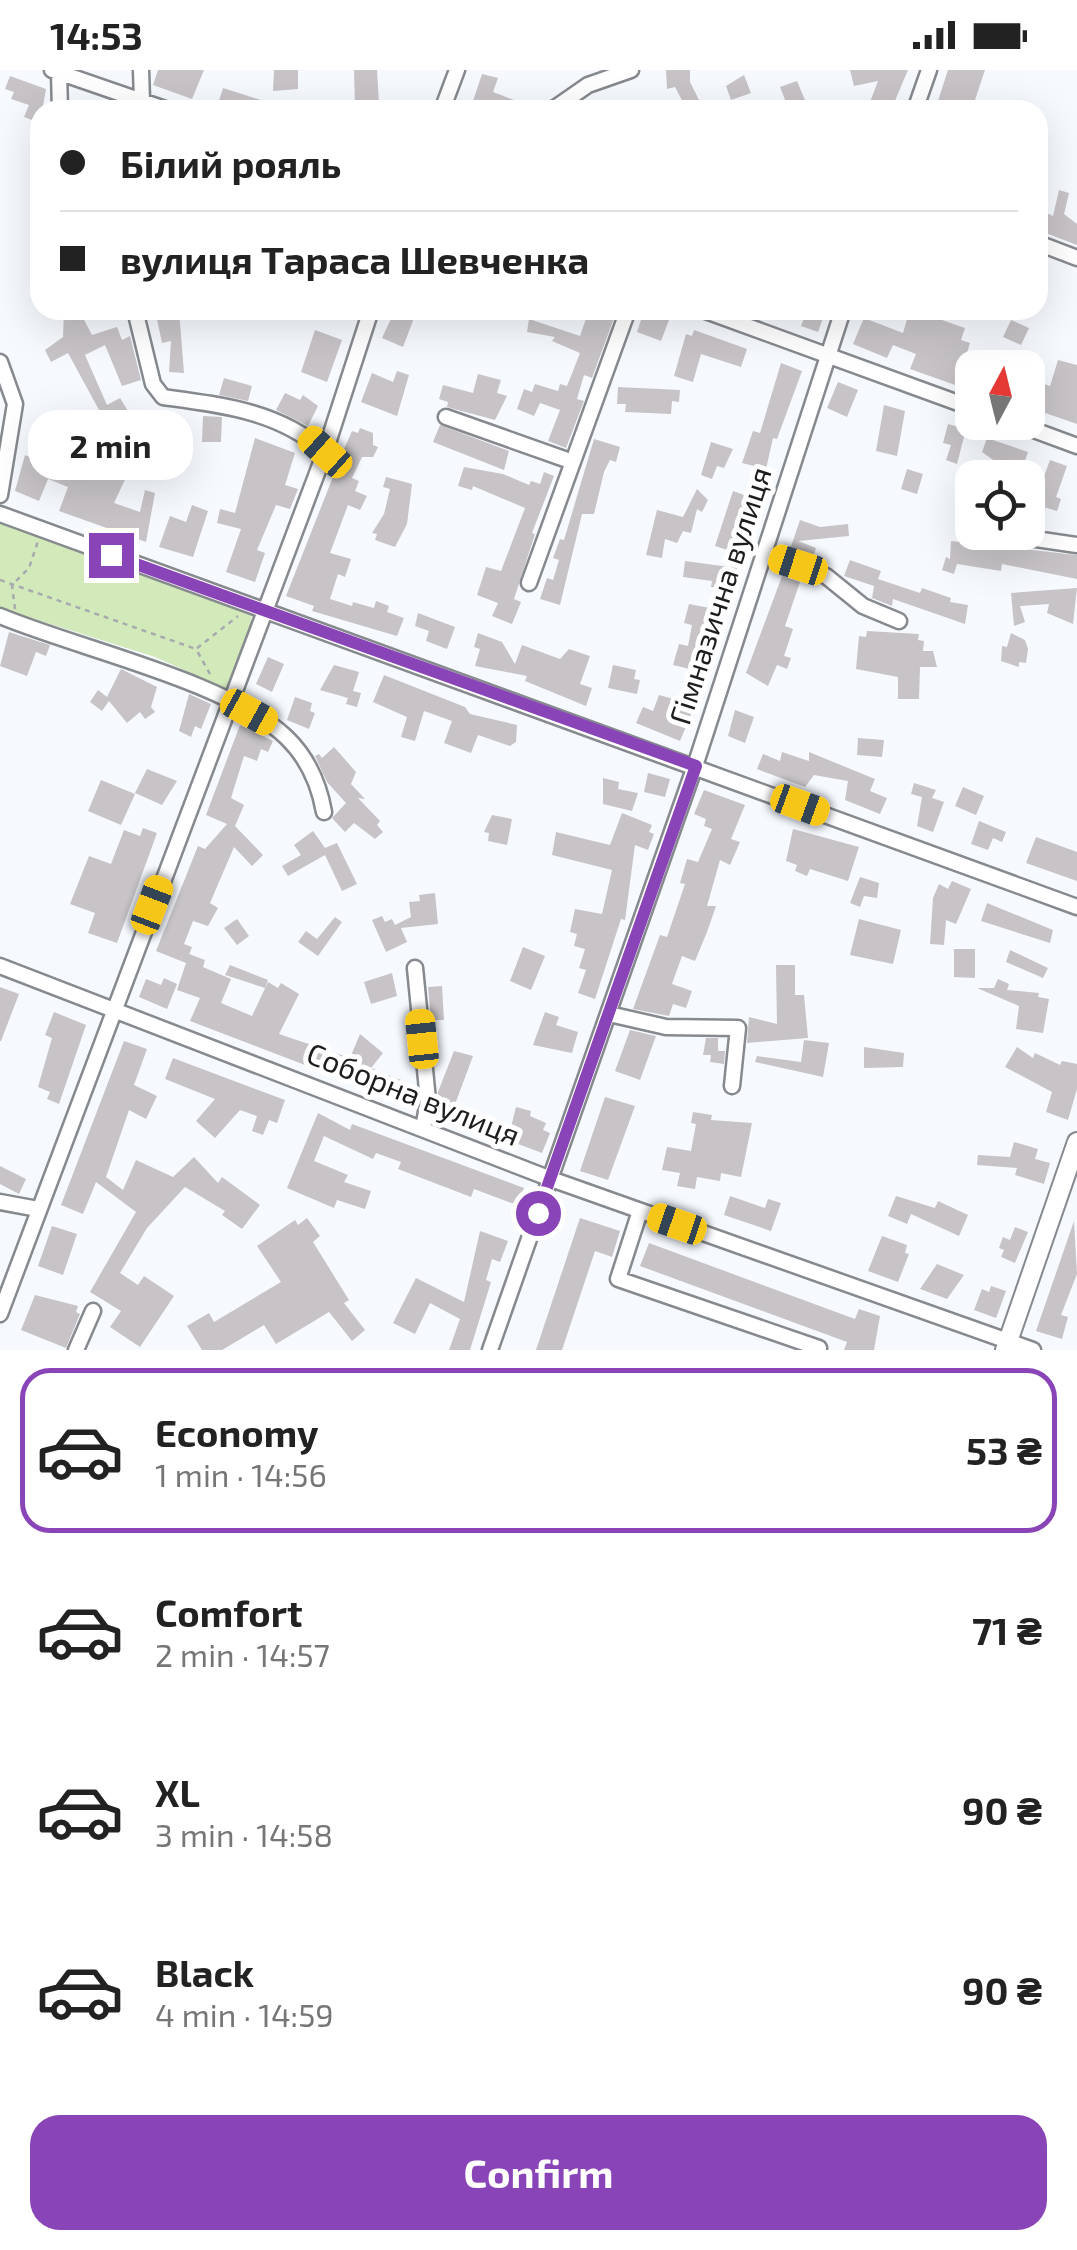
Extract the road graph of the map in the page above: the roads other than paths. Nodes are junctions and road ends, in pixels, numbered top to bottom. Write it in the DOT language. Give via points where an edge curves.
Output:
graph roads {
  1 [pos="140,70"];
  2 [pos="457,70"];
  3 [pos="631,70"];
  4 [pos="930,70"];
  5 [pos="56,72"];
  6 [pos="59,100"];
  7 [pos="142,100"];
  8 [pos="446,100"];
  9 [pos="566,100"];
  10 [pos="919,100"];
  11 [pos="1048,247"];
  12 [pos="1077,258"];
  13 [pos="137,320"];
  14 [pos="369,320"];
  15 [pos="624,320"];
  16 [pos="731,320"];
  17 [pos="840,320"];
  18 [pos="827,355"];
  19 [pos="0,362"];
  20 [pos="955,402"];
  21 [pos="446,417"];
  22 [pos="1045,434"];
  23 [pos="1077,446"];
  24 [pos="325,452"];
  25 [pos="573,462"];
  26 [pos="0,495"];
  27 [pos="0,514"];
  28 [pos="1045,540"];
  29 [pos="1077,545"];
  30 [pos="764,554"];
  31 [pos="529,583"];
  32 [pos="258,609"];
  33 [pos="0,616"];
  34 [pos="899,621"];
  35 [pos="228,701"];
  36 [pos="696,766"];
  37 [pos="324,812"];
  38 [pos="1077,907"];
  39 [pos="0,966"];
  40 [pos="415,968"];
  41 [pos="112,1006"];
  42 [pos="609,1014"];
  43 [pos="732,1086"];
  44 [pos="423,1128"];
  45 [pos="1077,1142"];
  46 [pos="551,1179"];
  47 [pos="0,1202"];
  48 [pos="38,1209"];
  49 [pos="640,1210"];
  50 [pos="93,1311"];
  51 [pos="0,1314"];
  52 [pos="1006,1345"];
  53 [pos="818,1348"];
  54 [pos="76,1350"];
  55 [pos="490,1350"];
  56 [pos="1034,1350"];
  1 -- 7 [label="street"];
  2 -- 8 [label="street"];
  3 -- 9 [label="street"];
  4 -- 10 [label="street"];
  5 -- 6 [label="street"];
  5 -- 7 [label="street"];
  11 -- 12 [label="street"];
  13 -- 24 [label="street" via="153,384 164,397 252,411"];
  14 -- 24 [label="street"];
  15 -- 25 [label="street"];
  16 -- 18 [label="street"];
  17 -- 18 [label="street, Гімназична вулиця"];
  18 -- 20 [label="street"];
  18 -- 30 [label="street, Гімназична вулиця"];
  19 -- 26 [label="street" via="15,404"];
  21 -- 25 [label="street"];
  22 -- 23 [label="street"];
  24 -- 32 [label="street"];
  25 -- 31 [label="street"];
  27 -- 32 [label="street"];
  28 -- 29 [label="street"];
  30 -- 34 [label="street" via="826,576 863,606"];
  30 -- 36 [label="street, Гімназична вулиця"];
  32 -- 35 [label="street"];
  32 -- 36 [label="street"];
  33 -- 35 [label="street"];
  35 -- 37 [label="street" via="286,737 313,774"];
  35 -- 41 [label="street"];
  36 -- 38 [label="street"];
  36 -- 42 [label="street, Гімназична вулиця"];
  39 -- 41 [label="street, Соборна вулиця"];
  40 -- 44 [label="street" via="428,1100"];
  41 -- 44 [label="street, Соборна вулиця"];
  41 -- 48 [label="street"];
  42 -- 43 [label="street" via="666,1027 738,1028"];
  42 -- 46 [label="street, Гімназична вулиця"];
  44 -- 46 [label="street, Соборна вулиця"];
  45 -- 52 [label="main road"];
  46 -- 49 [label="street, Соборна вулиця"];
  46 -- 55 [label="street, Гімназична вулиця"];
  47 -- 48 [label="street"];
  48 -- 51 [label="street"];
  49 -- 52 [label="street, Соборна вулиця"];
  49 -- 53 [label="street" via="618,1278"];
  50 -- 54 [label="street"];
  52 -- 56 [label="street, Соборна вулиця"];
}
